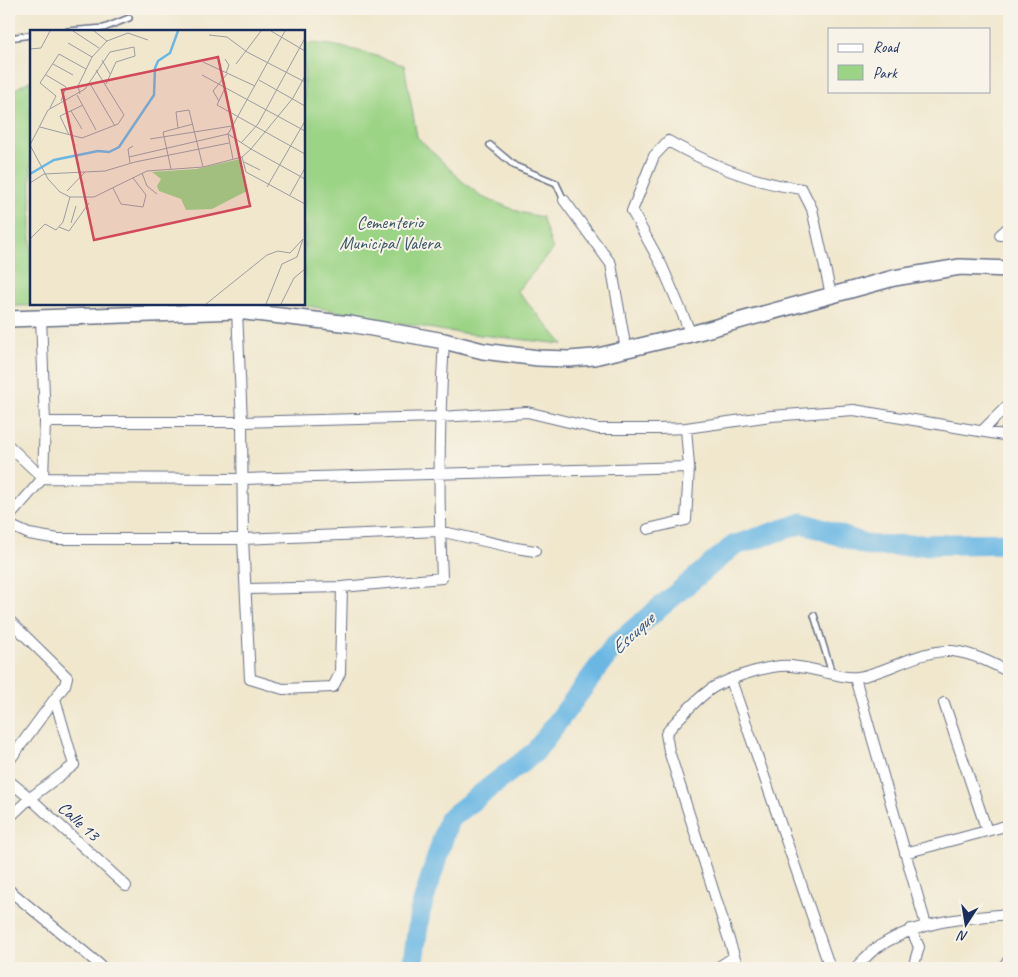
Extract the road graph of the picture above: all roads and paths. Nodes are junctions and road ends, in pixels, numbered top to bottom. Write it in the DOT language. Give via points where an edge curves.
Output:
graph roads {
  1 [pos="129,18"];
  2 [pos="80,30"];
  3 [pos="30,35"];
  4 [pos="9,38"];
  5 [pos="490,145"];
  6 [pos="564,200"];
  7 [pos="1009,227"];
  8 [pos="1000,235"];
  9 [pos="1009,269"];
  10 [pos="830,295"];
  11 [pos="237,310"];
  12 [pos="41,317"];
  13 [pos="9,319"];
  14 [pos="691,334"];
  15 [pos="444,341"];
  16 [pos="626,350"];
  17 [pos="1009,404"];
  18 [pos="439,417"];
  19 [pos="45,422"];
  20 [pos="242,422"];
  21 [pos="686,428"];
  22 [pos="982,432"];
  23 [pos="1009,436"];
  24 [pos="9,446"];
  25 [pos="689,467"];
  26 [pos="438,473"];
  27 [pos="42,478"];
  28 [pos="243,479"];
  29 [pos="9,517"];
  30 [pos="9,525"];
  31 [pos="648,529"];
  32 [pos="439,531"];
  33 [pos="243,540"];
  34 [pos="536,551"];
  35 [pos="342,587"];
  36 [pos="246,589"];
  37 [pos="814,615"];
  38 [pos="9,620"];
  39 [pos="1009,672"];
  40 [pos="830,673"];
  41 [pos="855,678"];
  42 [pos="731,680"];
  43 [pos="55,699"];
  44 [pos="944,703"];
  45 [pos="9,761"];
  46 [pos="9,781"];
  47 [pos="30,798"];
  48 [pos="9,818"];
  49 [pos="1009,825"];
  50 [pos="987,831"];
  51 [pos="906,853"];
  52 [pos="126,886"];
  53 [pos="9,890"];
  54 [pos="1009,914"];
  55 [pos="926,925"];
  56 [pos="911,929"];
  57 [pos="734,957"];
  58 [pos="1009,960"];
  59 [pos="100,965"];
  60 [pos="718,968"];
  61 [pos="738,968"];
  62 [pos="830,968"];
  63 [pos="855,968"];
  64 [pos="913,968"];
  65 [pos="1002,968"];
  1 -- 2 [label="lane" via="104,28"];
  3 -- 4 [label="lane"];
  5 -- 6 [label="lane" via="516,166 556,183"];
  6 -- 16 [label="street" via="611,264"];
  7 -- 8 [label="street"];
  9 -- 10 [label="main road" via="960,267 894,278"];
  10 -- 14 [label="main road"];
  10 -- 14 [label="street" via="812,209 802,189 739,176 668,141 654,156 632,211 662,266"];
  11 -- 12 [label="main road"];
  11 -- 15 [label="main road" via="350,324"];
  11 -- 20 [label="street"];
  12 -- 13 [label="main road"];
  12 -- 19 [label="street"];
  14 -- 16 [label="main road"];
  15 -- 16 [label="main road" via="483,351 538,358 594,357"];
  15 -- 18 [label="street"];
  17 -- 22 [label="street"];
  18 -- 20 [label="street"];
  18 -- 21 [label="street" via="526,412 598,430"];
  18 -- 26 [label="street"];
  19 -- 20 [label="street"];
  19 -- 27 [label="street"];
  20 -- 28 [label="street"];
  21 -- 22 [label="street" via="771,416 854,410"];
  21 -- 25 [label="street"];
  22 -- 23 [label="street"];
  24 -- 27 [label="street"];
  25 -- 26 [label="street"];
  25 -- 31 [label="street" via="686,520"];
  26 -- 28 [label="street"];
  26 -- 32 [label="street"];
  27 -- 28 [label="street"];
  27 -- 29 [label="street"];
  28 -- 33 [label="street"];
  30 -- 33 [label="street" via="30,534 58,539"];
  32 -- 33 [label="street"];
  32 -- 34 [label="street"];
  32 -- 35 [label="street" via="442,578"];
  33 -- 36 [label="street"];
  35 -- 36 [label="street"];
  35 -- 36 [label="street" via="340,673 333,687 283,689 250,680"];
  37 -- 40 [label="lane"];
  38 -- 43 [label="street" via="67,677"];
  39 -- 41 [label="street" via="982,659 952,651 929,654"];
  40 -- 41 [label="street"];
  40 -- 42 [label="street" via="789,665 755,670"];
  41 -- 51 [label="street"];
  42 -- 57 [label="street" via="713,687 666,734"];
  42 -- 62 [label="street"];
  43 -- 45 [label="street"];
  43 -- 47 [label="street" via="74,765"];
  44 -- 50 [label="street"];
  46 -- 47 [label="street, Calle 13"];
  47 -- 48 [label="street"];
  47 -- 52 [label="street, Calle 13"];
  49 -- 50 [label="street"];
  50 -- 51 [label="street"];
  51 -- 55 [label="street"];
  53 -- 59 [label="street"];
  54 -- 55 [label="street"];
  55 -- 56 [label="street"];
  56 -- 63 [label="street" via="874,950"];
  56 -- 64 [label="street" via="919,947"];
  57 -- 60 [label="street"];
  57 -- 61 [label="street"];
  58 -- 65 [label="street"];
}
